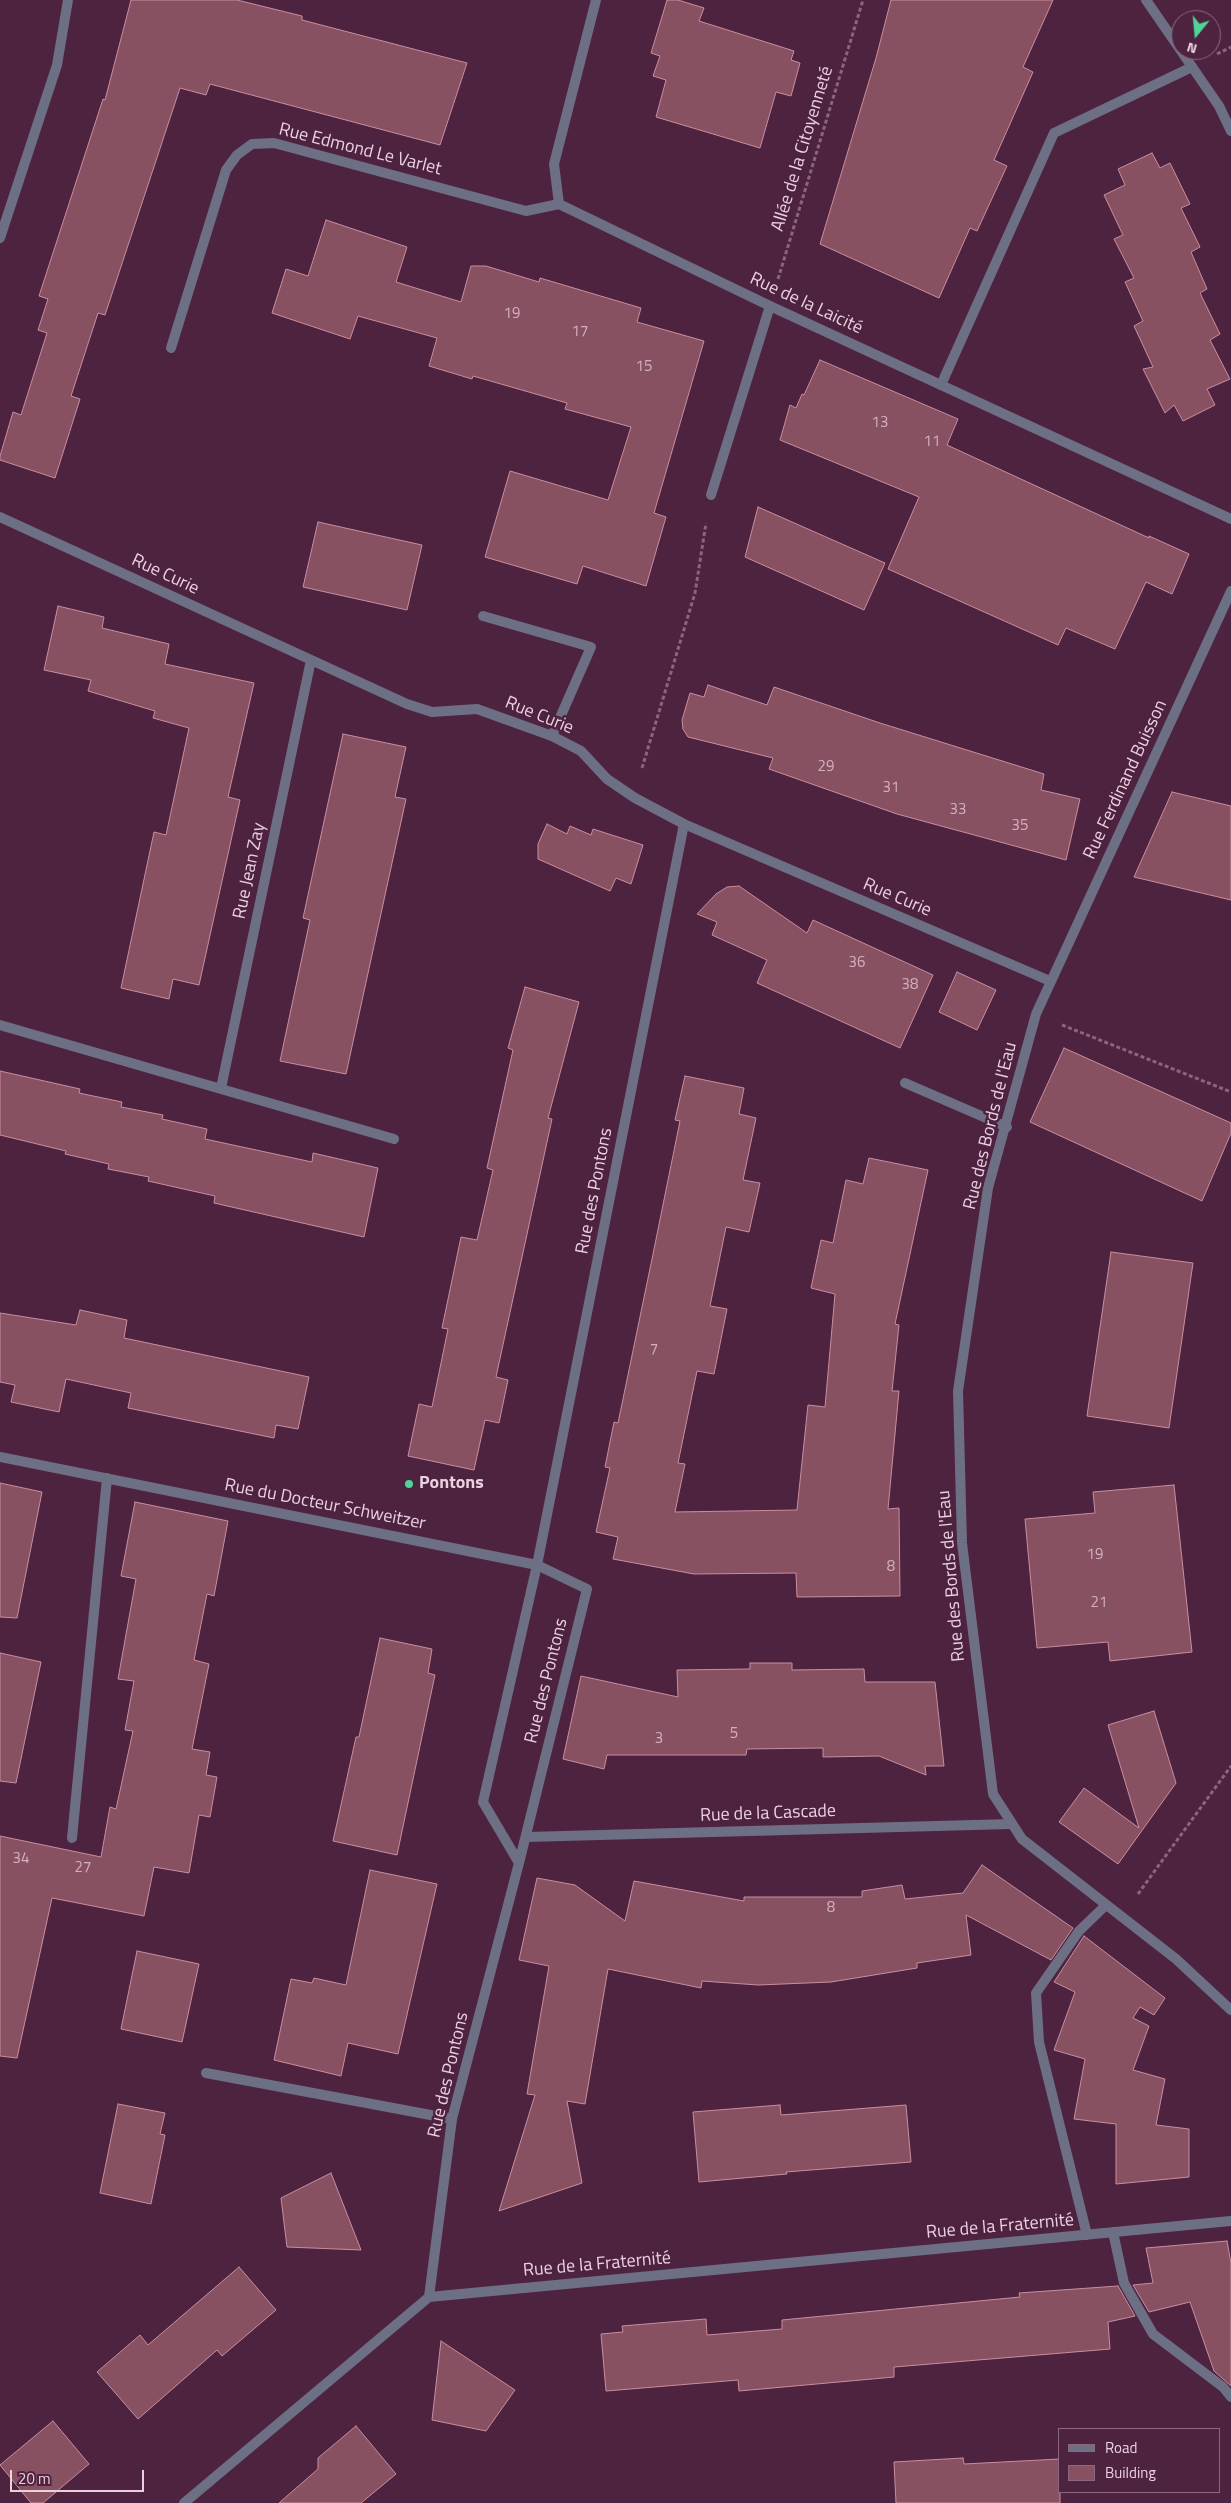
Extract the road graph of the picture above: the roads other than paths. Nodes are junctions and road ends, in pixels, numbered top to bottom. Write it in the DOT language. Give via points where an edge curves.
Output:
graph roads {
  1 [pos="68,0"];
  2 [pos="596,0"];
  3 [pos="1146,0"];
  4 [pos="1192,67"];
  5 [pos="1231,132"];
  6 [pos="560,204"];
  7 [pos="0,238"];
  8 [pos="770,306"];
  9 [pos="171,348"];
  10 [pos="941,385"];
  11 [pos="711,495"];
  12 [pos="0,518"];
  13 [pos="1231,519"];
  14 [pos="1231,591"];
  15 [pos="483,616"];
  16 [pos="311,660"];
  17 [pos="552,736"];
  18 [pos="684,824"];
  19 [pos="1050,981"];
  20 [pos="0,1025"];
  21 [pos="905,1083"];
  22 [pos="221,1088"];
  23 [pos="1007,1127"];
  24 [pos="394,1138"];
  25 [pos="0,1457"];
  26 [pos="107,1478"];
  27 [pos="537,1565"];
  28 [pos="1011,1824"];
  29 [pos="526,1837"];
  30 [pos="72,1838"];
  31 [pos="519,1863"];
  32 [pos="1106,1905"];
  33 [pos="1231,2010"];
  34 [pos="206,2073"];
  35 [pos="452,2119"];
  36 [pos="1231,2221"];
  37 [pos="1113,2232"];
  38 [pos="1087,2235"];
  39 [pos="429,2297"];
  40 [pos="1231,2397"];
  41 [pos="184,2503"];
  1 -- 7 [label="street" via="57,65"];
  2 -- 6 [label="street" via="554,164"];
  3 -- 4 [label="street"];
  4 -- 5 [label="street"];
  4 -- 10 [label="street" via="1054,133"];
  6 -- 8 [label="street, Rue de la Laicité"];
  6 -- 9 [label="street, Rue Edmond Le Varlet" via="526,211 274,143 252,144 237,155 226,170"];
  8 -- 10 [label="street, Rue de la Laicité"];
  8 -- 11 [label="street"];
  10 -- 13 [label="street, Rue de la Laicité"];
  12 -- 16 [label="street, Rue Curie"];
  14 -- 19 [label="street, Rue Ferdinand Buisson"];
  15 -- 17 [label="street" via="591,647"];
  16 -- 17 [label="street, Rue Curie" via="406,704 432,712 477,709"];
  16 -- 22 [label="street, Rue Jean Zay"];
  17 -- 18 [label="street, Rue Curie" via="580,751 607,779 634,798"];
  18 -- 19 [label="street, Rue Curie"];
  18 -- 27 [label="street, Rue des Pontons"];
  19 -- 23 [label="street, Rue des Bords de l'Eau" via="1036,1014"];
  20 -- 22 [label="street"];
  21 -- 23 [label="street"];
  22 -- 24 [label="street"];
  23 -- 28 [label="street, Rue des Bords de l'Eau" via="988,1188 958,1391 962,1542 980,1698 993,1794"];
  25 -- 26 [label="street, Rue du Docteur Schweitzer"];
  26 -- 27 [label="street, Rue du Docteur Schweitzer"];
  26 -- 30 [label="street"];
  27 -- 29 [label="street, Rue des Pontons" via="587,1589"];
  27 -- 31 [label="street, Rue des Pontons" via="483,1802"];
  28 -- 29 [label="street, Rue de la Cascade"];
  28 -- 32 [label="street, Rue des Bords de l'Eau" via="1022,1839"];
  29 -- 31 [label="street, Rue des Pontons"];
  31 -- 35 [label="street, Rue des Pontons"];
  32 -- 33 [label="street, Rue des Bords de l'Eau" via="1176,1959"];
  32 -- 38 [label="street, Rue de la Fraternité" via="1079,1931 1036,1993 1039,2042"];
  34 -- 35 [label="street"];
  35 -- 39 [label="street, Rue des Pontons"];
  36 -- 37 [label="street, Rue de la Fraternité"];
  37 -- 38 [label="street, Rue de la Fraternité"];
  37 -- 40 [label="street" via="1124,2283 1153,2334 1223,2387"];
  38 -- 39 [label="street, Rue de la Fraternité"];
  39 -- 41 [label="street"];
}
